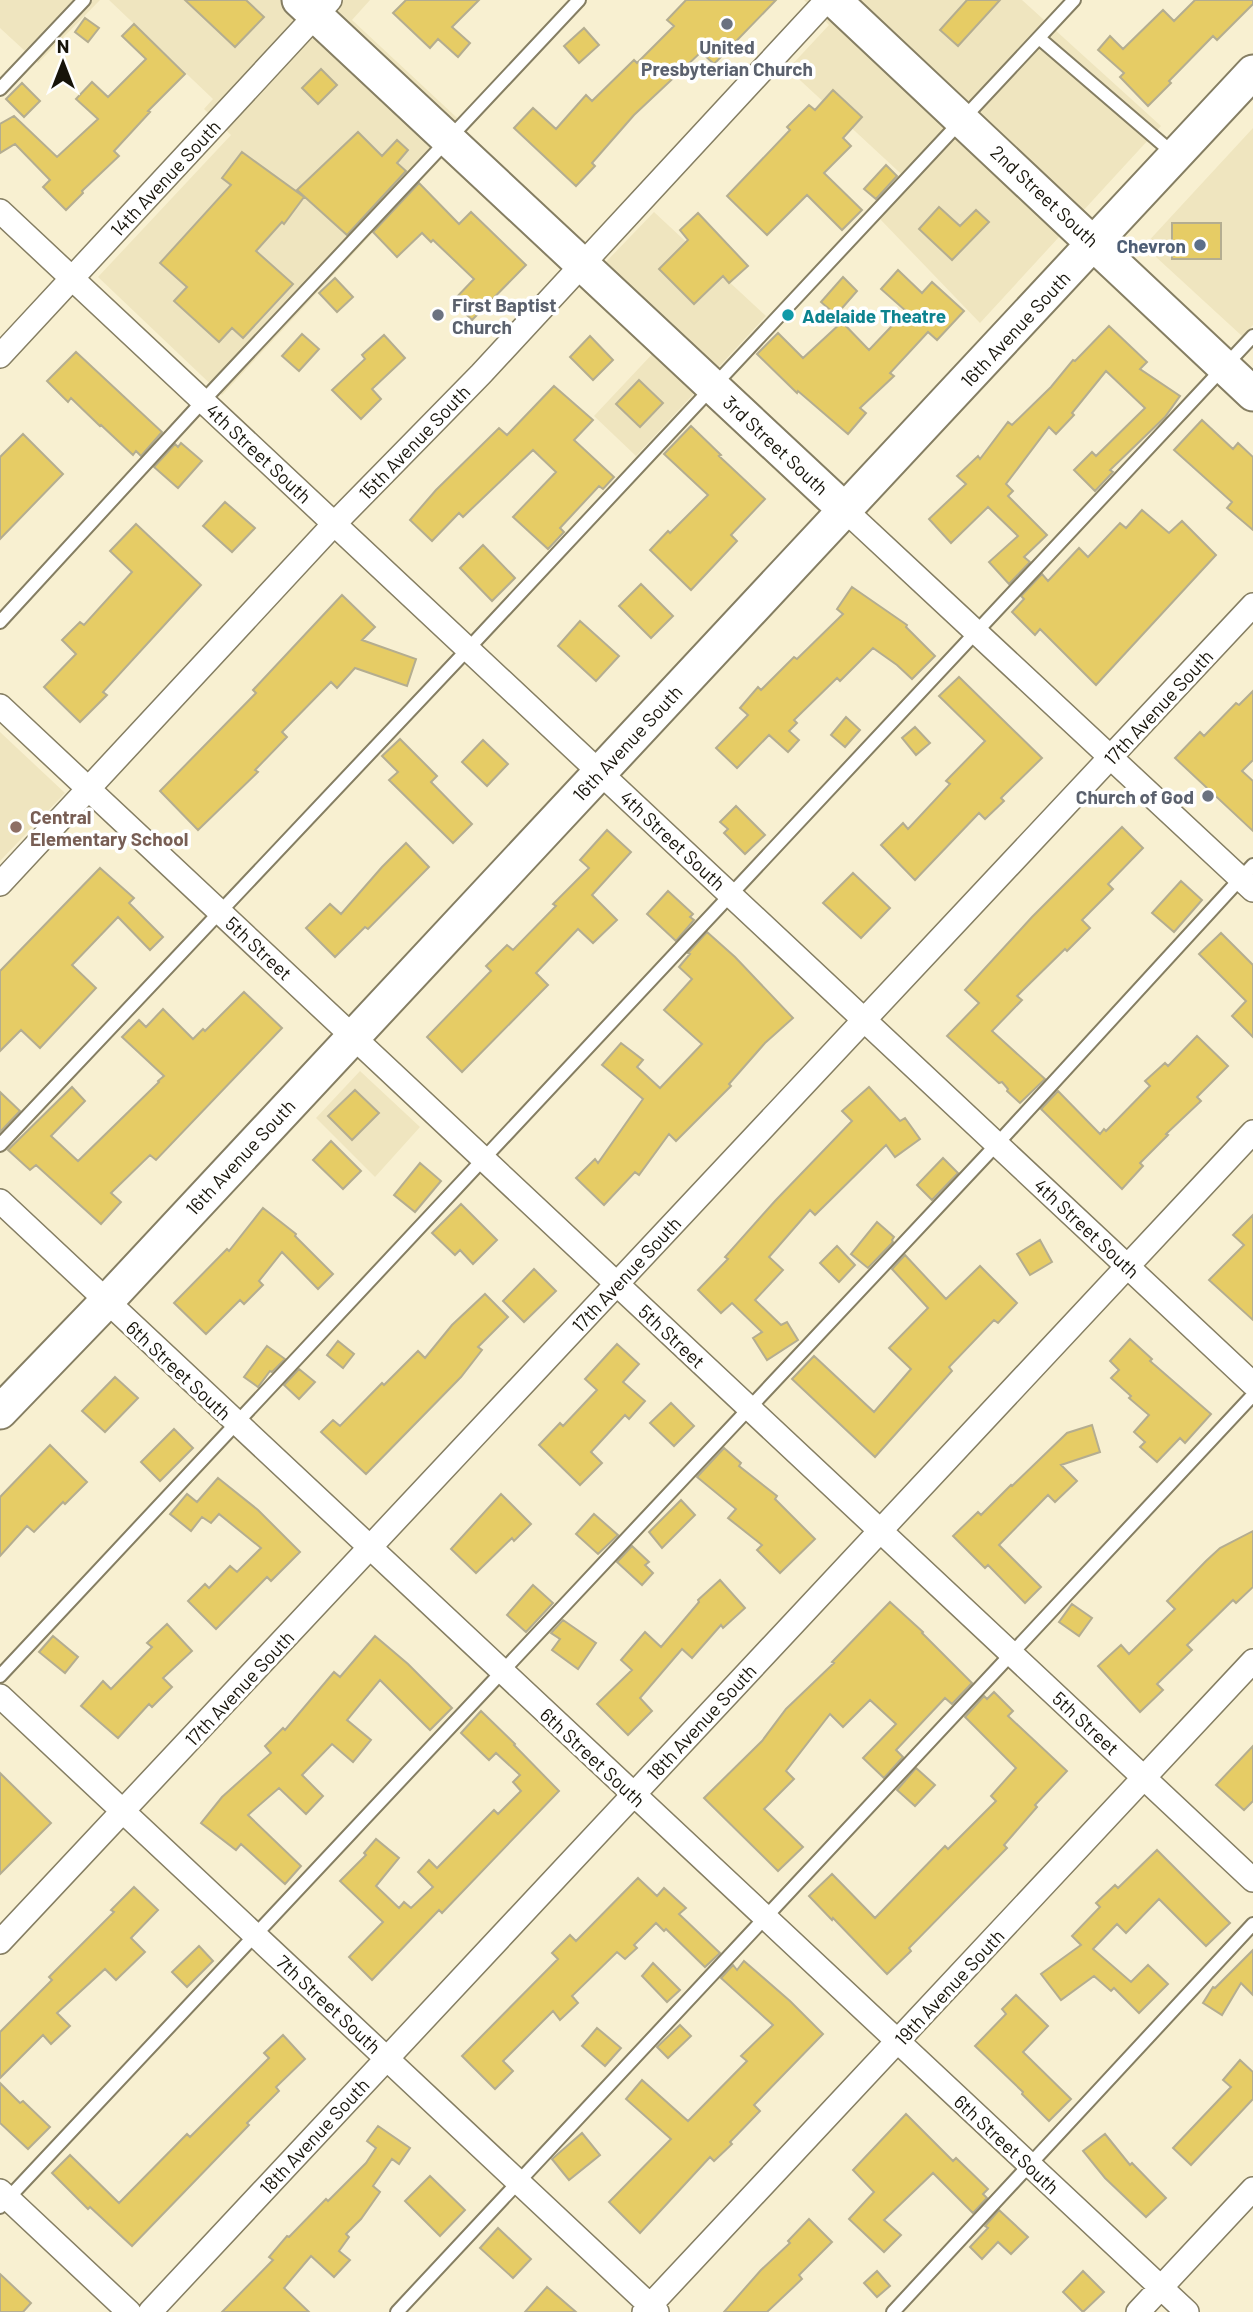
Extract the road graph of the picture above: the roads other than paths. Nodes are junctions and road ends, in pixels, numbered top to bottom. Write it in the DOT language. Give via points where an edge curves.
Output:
graph roads {
  1 [pos="84,0"];
  2 [pos="579,0"];
  3 [pos="827,0"];
  4 [pos="834,0"];
  5 [pos="1074,0"];
  6 [pos="315,5"];
  7 [pos="1039,38"];
  8 [pos="1253,72"];
  9 [pos="0,89"];
  10 [pos="962,119"];
  11 [pos="448,139"];
  12 [pos="1176,156"];
  13 [pos="0,211"];
  14 [pos="1095,243"];
  15 [pos="582,264"];
  16 [pos="72,279"];
  17 [pos="1253,336"];
  18 [pos="0,356"];
  19 [pos="1225,367"];
  20 [pos="713,387"];
  21 [pos="1253,394"];
  22 [pos="203,401"];
  23 [pos="845,510"];
  24 [pos="334,524"];
  25 [pos="1253,605"];
  26 [pos="0,622"];
  27 [pos="977,631"];
  28 [pos="468,649"];
  29 [pos="0,706"];
  30 [pos="1111,757"];
  31 [pos="599,772"];
  32 [pos="89,789"];
  33 [pos="1249,878"];
  34 [pos="0,884"];
  35 [pos="731,895"];
  36 [pos="220,913"];
  37 [pos="863,1019"];
  38 [pos="353,1037"];
  39 [pos="1253,1132"];
  40 [pos="997,1144"];
  41 [pos="0,1145"];
  42 [pos="484,1159"];
  43 [pos="0,1201"];
  44 [pos="1128,1267"];
  45 [pos="617,1284"];
  46 [pos="107,1301"];
  47 [pos="1253,1384"];
  48 [pos="1253,1395"];
  49 [pos="1,1408"];
  50 [pos="748,1408"];
  51 [pos="237,1425"];
  52 [pos="880,1531"];
  53 [pos="370,1548"];
  54 [pos="1012,1654"];
  55 [pos="1253,1661"];
  56 [pos="502,1671"];
  57 [pos="0,1676"];
  58 [pos="0,1696"];
  59 [pos="1144,1778"];
  60 [pos="634,1794"];
  61 [pos="122,1812"];
  62 [pos="1253,1880"];
  63 [pos="765,1917"];
  64 [pos="1253,1924"];
  65 [pos="255,1935"];
  66 [pos="0,1942"];
  67 [pos="898,2042"];
  68 [pos="387,2059"];
  69 [pos="1031,2166"];
  70 [pos="518,2182"];
  71 [pos="1253,2189"];
  72 [pos="3,2199"];
  73 [pos="1160,2287"];
  74 [pos="650,2310"];
  75 [pos="129,2312"];
  76 [pos="150,2312"];
  77 [pos="397,2312"];
  78 [pos="893,2312"];
  79 [pos="1138,2312"];
  80 [pos="1187,2312"];
  1 -- 9 [label="lane"];
  2 -- 11 [label="lane"];
  3 -- 15 [label="street, 15th Avenue South"];
  4 -- 10 [label="main road, 2nd Street South"];
  5 -- 7 [label="lane"];
  6 -- 11 [label="main road, 3rd Street South"];
  6 -- 16 [label="street, 14th Avenue South"];
  7 -- 10 [label="lane"];
  7 -- 12 [label="lane"];
  8 -- 12 [label="main road, 16th Avenue South"];
  10 -- 14 [label="main road, 2nd Street South"];
  10 -- 20 [label="lane"];
  11 -- 15 [label="main road, 3rd Street South"];
  11 -- 22 [label="lane"];
  12 -- 14 [label="main road, 16th Avenue South"];
  13 -- 16 [label="street, 4th Street South"];
  14 -- 19 [label="main road, 2nd Street South"];
  14 -- 23 [label="main road, 16th Avenue South"];
  15 -- 20 [label="main road, 3rd Street South"];
  15 -- 24 [label="street, 15th Avenue South"];
  16 -- 18 [label="street, 14th Avenue South"];
  16 -- 22 [label="street, 4th Street South"];
  17 -- 19 [label="lane"];
  19 -- 21 [label="main road, 2nd Street South"];
  19 -- 27 [label="lane"];
  20 -- 23 [label="main road, 3rd Street South"];
  20 -- 28 [label="lane"];
  22 -- 24 [label="street, 4th Street South"];
  22 -- 26 [label="lane"];
  23 -- 27 [label="street, 3rd Street South"];
  23 -- 31 [label="main road, 16th Avenue South"];
  24 -- 28 [label="street, 4th Street South"];
  24 -- 32 [label="street, 15th Avenue South"];
  25 -- 30 [label="street, 17th Avenue South"];
  27 -- 30 [label="street, 3rd Street South"];
  27 -- 35 [label="lane"];
  28 -- 31 [label="street, 4th Street South"];
  28 -- 36 [label="lane"];
  29 -- 32 [label="street, 5th Street"];
  30 -- 33 [label="street, 3rd Street South"];
  30 -- 37 [label="street, 17th Avenue South"];
  31 -- 35 [label="street, 4th Street South"];
  31 -- 38 [label="main road, 16th Avenue South"];
  32 -- 34 [label="street, 15th Avenue South"];
  32 -- 36 [label="street, 5th Street"];
  33 -- 40 [label="lane"];
  35 -- 37 [label="street, 4th Street South"];
  35 -- 42 [label="lane"];
  36 -- 38 [label="street, 5th Street"];
  36 -- 41 [label="lane"];
  37 -- 40 [label="street, 4th Street South"];
  37 -- 45 [label="street, 17th Avenue South"];
  38 -- 42 [label="street, 5th Street"];
  38 -- 46 [label="main road, 16th Avenue South"];
  39 -- 44 [label="street, 18th Avenue South"];
  40 -- 44 [label="street, 4th Street South"];
  40 -- 50 [label="lane"];
  42 -- 45 [label="street, 5th Street"];
  42 -- 51 [label="lane"];
  43 -- 46 [label="street, 6th Street South"];
  44 -- 47 [label="street, 4th Street South"];
  44 -- 52 [label="street, 18th Avenue South"];
  45 -- 50 [label="street, 5th Street"];
  45 -- 53 [label="street, 17th Avenue South"];
  46 -- 49 [label="main road, 16th Avenue South"];
  46 -- 51 [label="street, 6th Street South"];
  48 -- 54 [label="lane"];
  50 -- 52 [label="street, 5th Street"];
  50 -- 56 [label="lane"];
  51 -- 53 [label="street, 6th Street South"];
  51 -- 57 [label="lane"];
  52 -- 54 [label="street, 5th Street"];
  52 -- 60 [label="street, 18th Avenue South"];
  53 -- 56 [label="street, 6th Street South"];
  53 -- 61 [label="street, 17th Avenue South"];
  54 -- 59 [label="street, 5th Street"];
  54 -- 63 [label="lane"];
  55 -- 59 [label="street, 19th Avenue South"];
  56 -- 60 [label="street, 6th Street South"];
  56 -- 65 [label="lane"];
  58 -- 61 [label="street, 7th Street South"];
  59 -- 62 [label="street, 5th Street"];
  59 -- 67 [label="street, 19th Avenue South"];
  60 -- 63 [label="street, 6th Street South"];
  60 -- 68 [label="street, 18th Avenue South"];
  61 -- 65 [label="street, 7th Street South"];
  61 -- 66 [label="street, 17th Avenue South"];
  63 -- 67 [label="street, 6th Street South"];
  63 -- 70 [label="lane"];
  64 -- 69 [label="lane"];
  65 -- 68 [label="street, 7th Street South"];
  65 -- 72 [label="lane"];
  67 -- 69 [label="street, 6th Street South"];
  67 -- 74 [label="street, 19th Avenue South"];
  68 -- 70 [label="street, 7th Street South"];
  68 -- 76 [label="street, 18th Avenue South"];
  69 -- 73 [label="street, 6th Street South"];
  69 -- 78 [label="lane"];
  70 -- 74 [label="street, 7th Street South"];
  70 -- 77 [label="lane"];
  71 -- 73 [label="street"];
  72 -- 75 [label="street"];
  73 -- 79 [label="street"];
  73 -- 80 [label="street, 6th Street South"];
}
